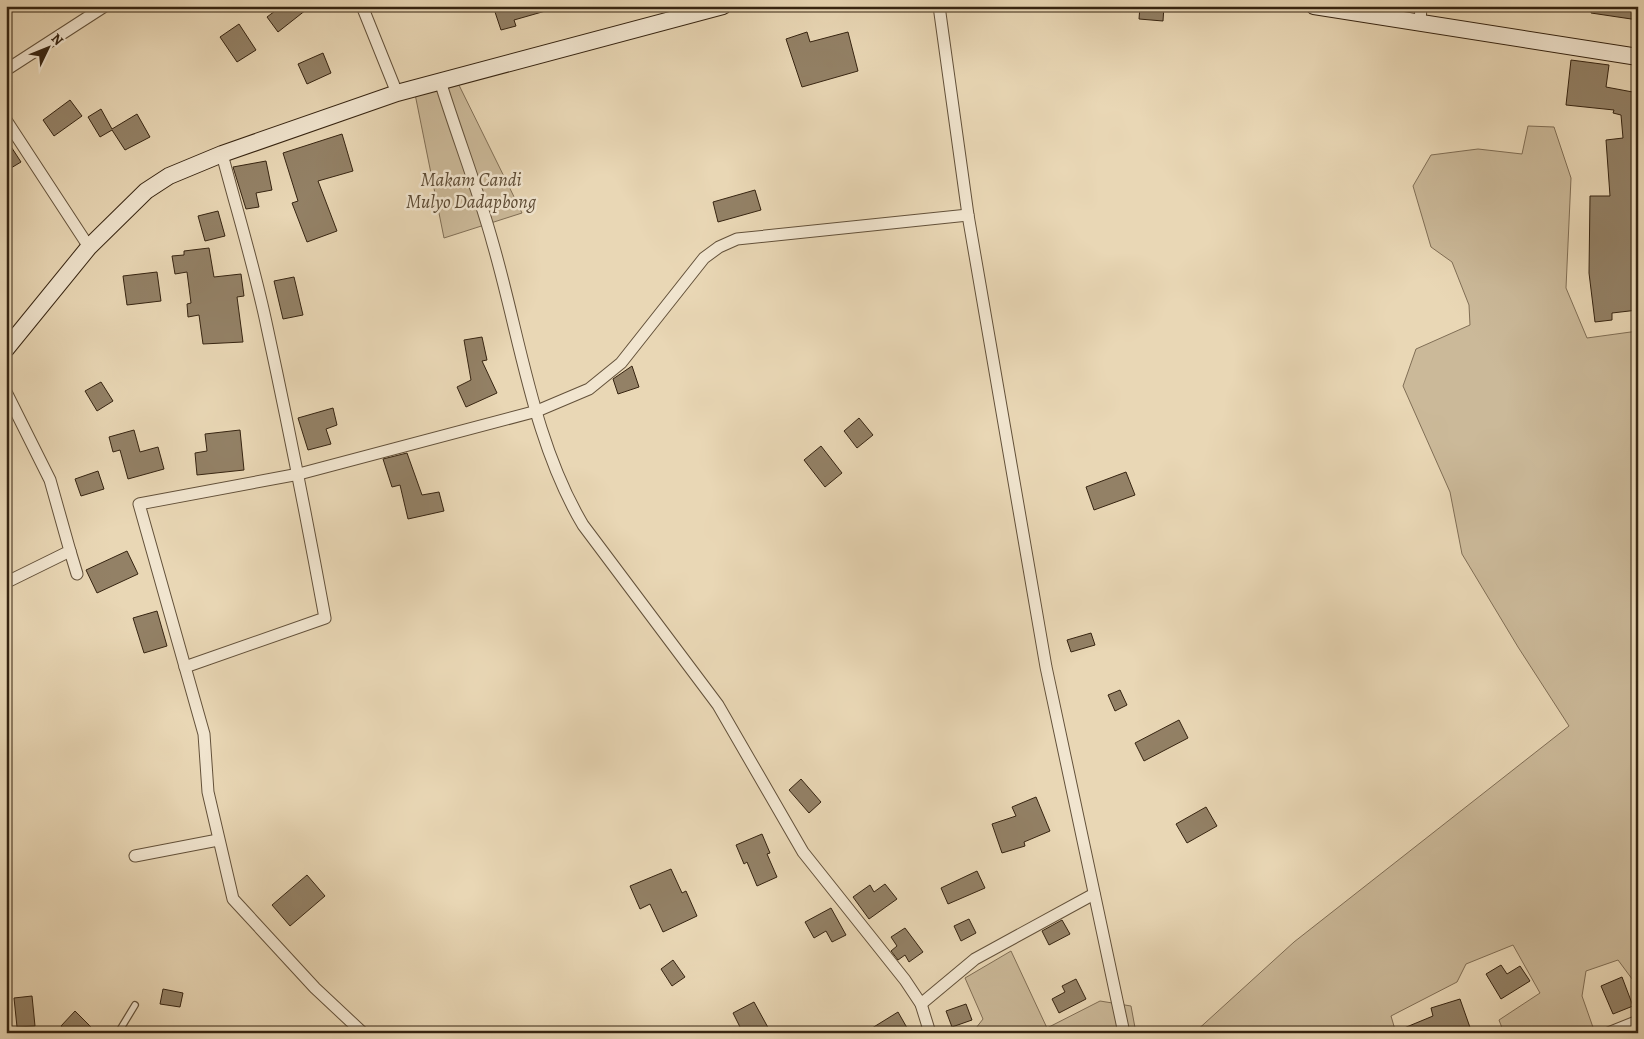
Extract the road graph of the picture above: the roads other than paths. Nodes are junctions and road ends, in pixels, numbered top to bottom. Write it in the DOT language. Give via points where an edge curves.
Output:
graph roads {
  1 [pos="105,6"];
  2 [pos="362,6"];
  3 [pos="723,6"];
  4 [pos="939,6"];
  5 [pos="1314,6"];
  6 [pos="677,12"];
  7 [pos="1421,14"];
  8 [pos="1638,57"];
  9 [pos="6,70"];
  10 [pos="440,81"];
  11 [pos="397,93"];
  12 [pos="6,120"];
  13 [pos="222,154"];
  14 [pos="968,214"];
  15 [pos="89,247"];
  16 [pos="6,349"];
  17 [pos="6,392"];
  18 [pos="537,411"];
  19 [pos="299,474"];
  20 [pos="70,551"];
  21 [pos="77,574"];
  22 [pos="7,582"];
  23 [pos="185,668"];
  24 [pos="218,840"];
  25 [pos="135,856"];
  26 [pos="1094,894"];
  27 [pos="921,1004"];
  28 [pos="135,1006"];
  29 [pos="1638,1020"];
  30 [pos="118,1033"];
  31 [pos="363,1033"];
  32 [pos="930,1033"];
  33 [pos="1124,1033"];
  34 [pos="1608,1033"];
  1 -- 9 [label="street"];
  2 -- 11 [label="street"];
  3 -- 6 [label="street"];
  4 -- 14 [label="street"];
  5 -- 7 [label="street"];
  6 -- 10 [label="street"];
  7 -- 8 [label="street"];
  10 -- 11 [label="street"];
  10 -- 18 [label="street" via="493,242"];
  11 -- 13 [label="street"];
  12 -- 15 [label="street"];
  13 -- 15 [label="street" via="169,176 146,191"];
  13 -- 19 [label="street" via="267,325"];
  14 -- 18 [label="street" via="737,239 718,247 692,271 621,363 589,388"];
  14 -- 26 [label="street" via="1046,667"];
  15 -- 16 [label="street"];
  17 -- 20 [label="street" via="50,480"];
  18 -- 19 [label="street"];
  18 -- 27 [label="street" via="568,500 583,526 718,705 803,852"];
  19 -- 23 [label="street" via="325,618"];
  19 -- 23 [label="street" via="140,504"];
  20 -- 21 [label="street"];
  20 -- 22 [label="street"];
  23 -- 24 [label="street" via="204,734 208,792"];
  24 -- 25 [label="street"];
  24 -- 31 [label="street" via="233,899 315,988"];
  26 -- 27 [label="street" via="975,958"];
  26 -- 33 [label="street"];
  27 -- 32 [label="street"];
  28 -- 30 [label="lane"];
  29 -- 34 [label="street"];
}
